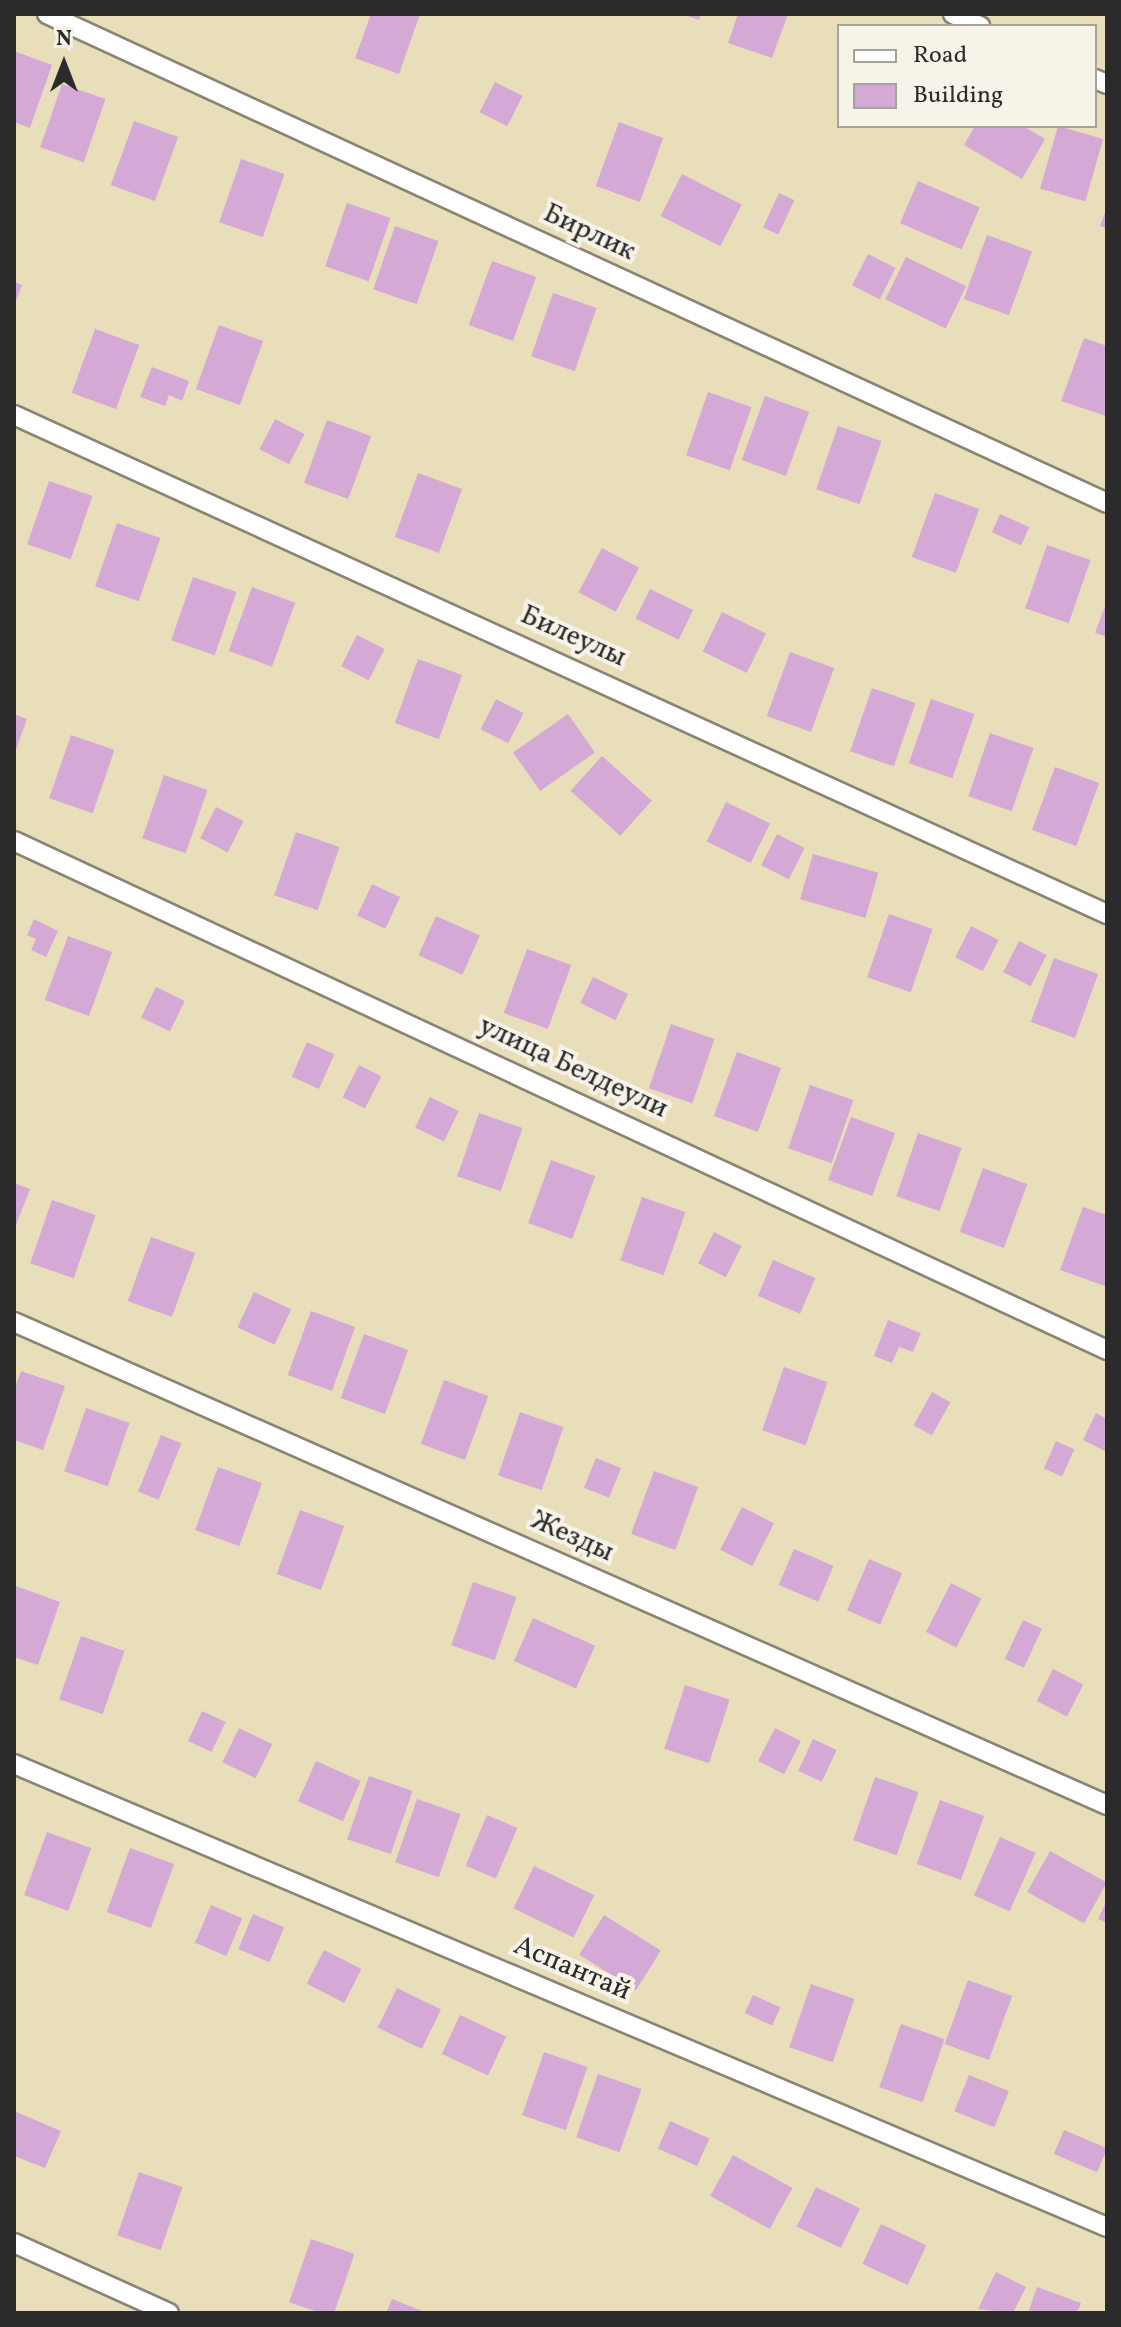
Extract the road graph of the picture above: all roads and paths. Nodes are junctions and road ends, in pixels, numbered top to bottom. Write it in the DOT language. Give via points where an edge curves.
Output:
graph roads {
  1 [pos="47,14"];
  2 [pos="953,14"];
  3 [pos="976,24"];
  4 [pos="14,415"];
  5 [pos="1107,503"];
  6 [pos="14,841"];
  7 [pos="1107,914"];
  8 [pos="14,1322"];
  9 [pos="1107,1350"];
  10 [pos="14,1764"];
  11 [pos="1107,1805"];
  12 [pos="1107,2227"];
  13 [pos="14,2243"];
  14 [pos="169,2313"];
  1 -- 5 [label="street, Бирлик"];
  2 -- 3 [label="street"];
  4 -- 7 [label="street, Билеулы"];
  6 -- 9 [label="street, улица Белдеули"];
  8 -- 11 [label="street, Жезды"];
  10 -- 12 [label="street, Аспантай"];
  13 -- 14 [label="street"];
}
